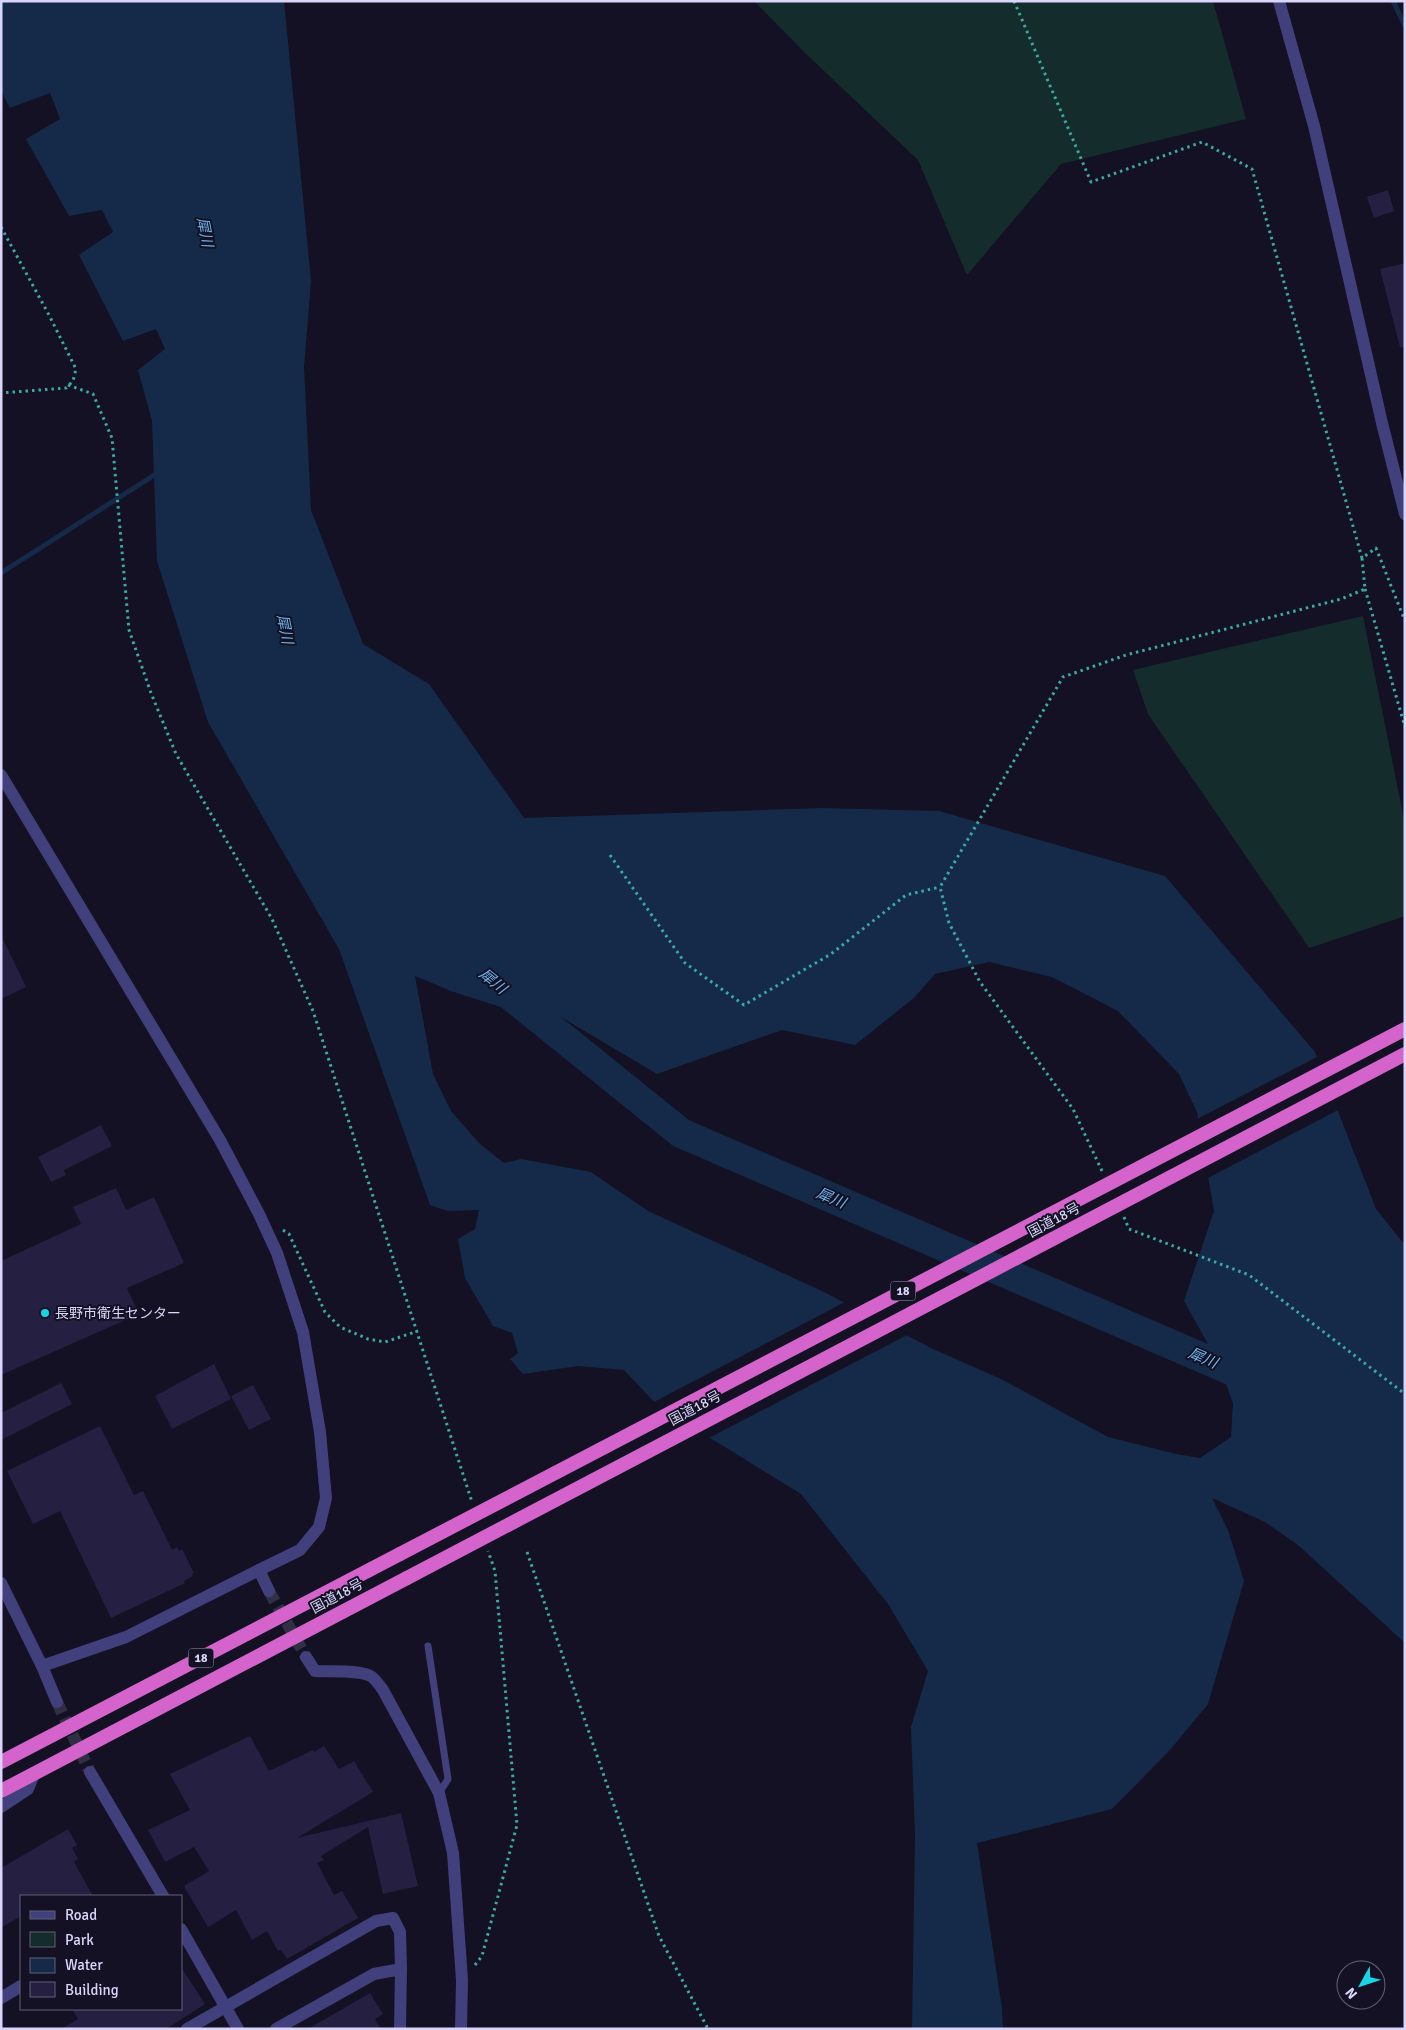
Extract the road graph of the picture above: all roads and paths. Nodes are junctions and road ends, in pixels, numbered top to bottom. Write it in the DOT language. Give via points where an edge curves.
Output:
graph roads {
  1 [pos="1014,1"];
  2 [pos="1279,1"];
  3 [pos="1,227"];
  4 [pos="68,385"];
  5 [pos="1,393"];
  6 [pos="1405,514"];
  7 [pos="1362,558"];
  8 [pos="1365,589"];
  9 [pos="1405,621"];
  10 [pos="1405,727"];
  11 [pos="1,775"];
  12 [pos="610,855"];
  13 [pos="1405,1028"];
  14 [pos="1405,1054"];
  15 [pos="281,1229"];
  16 [pos="418,1331"];
  17 [pos="474,1507"];
  18 [pos="486,1544"];
  19 [pos="527,1552"];
  20 [pos="258,1570"];
  21 [pos="1,1583"];
  22 [pos="269,1591"];
  23 [pos="428,1646"];
  24 [pos="306,1657"];
  25 [pos="42,1666"];
  26 [pos="57,1702"];
  27 [pos="1,1762"];
  28 [pos="90,1772"];
  29 [pos="34,1774"];
  30 [pos="1,1791"];
  31 [pos="439,1793"];
  32 [pos="1,1807"];
  33 [pos="162,1895"];
  34 [pos="182,1931"];
  35 [pos="401,1969"];
  36 [pos="462,1980"];
  37 [pos="20,1987"];
  38 [pos="1,1998"];
  39 [pos="225,2007"];
  40 [pos="187,2029"];
  41 [pos="238,2029"];
  42 [pos="276,2029"];
  43 [pos="400,2029"];
  44 [pos="461,2029"];
  45 [pos="708,2029"];
  1 -- 7 [label="path" via="1091,182 1202,142 1252,170"];
  2 -- 6 [label="street" via="1314,126"];
  3 -- 4 [label="path" via="76,369 73,381"];
  4 -- 5 [label="path" via="66,388"];
  4 -- 16 [label="path" via="93,394 112,438 130,630 151,693 176,754 272,919 313,1011"];
  7 -- 8 [label="path"];
  7 -- 9 [label="path" via="1376,548"];
  8 -- 10 [label="path"];
  8 -- 12 [label="path" via="1341,599 1126,655 1063,677 940,887 906,895 831,954 744,1005 685,964"];
  11 -- 20 [label="street" via="220,1140 280,1262 303,1332 320,1432 326,1498 319,1527 300,1550"];
  13 -- 27 [label="highway, 国道18号 / 18, bridge"];
  14 -- 29 [label="highway, 国道18号 / 18, bridge"];
  15 -- 16 [label="path" via="289,1234 325,1312 340,1327 368,1339 385,1342"];
  16 -- 17 [label="path"];
  18 -- 36 [label="path" via="495,1571 517,1825 482,1956"];
  19 -- 45 [label="path" via="659,1936"];
  20 -- 22 [label="street"];
  20 -- 25 [label="street" via="126,1637"];
  21 -- 25 [label="street"];
  23 -- 31 [label="lane" via="448,1778"];
  24 -- 31 [label="street" via="315,1671 354,1671 372,1677 383,1690"];
  25 -- 26 [label="street"];
  28 -- 33 [label="street"];
  29 -- 30 [label="highway, 国道18号 / 18"];
  29 -- 32 [label="street" via="28,1789"];
  31 -- 36 [label="street" via="454,1853"];
  34 -- 39 [label="street"];
  35 -- 39 [label="street" via="400,1932 393,1918 376,1920"];
  35 -- 42 [label="street" via="374,1974"];
  35 -- 43 [label="street"];
  36 -- 44 [label="street"];
  37 -- 38 [label="street"];
  39 -- 40 [label="street"];
  39 -- 41 [label="street"];
}
